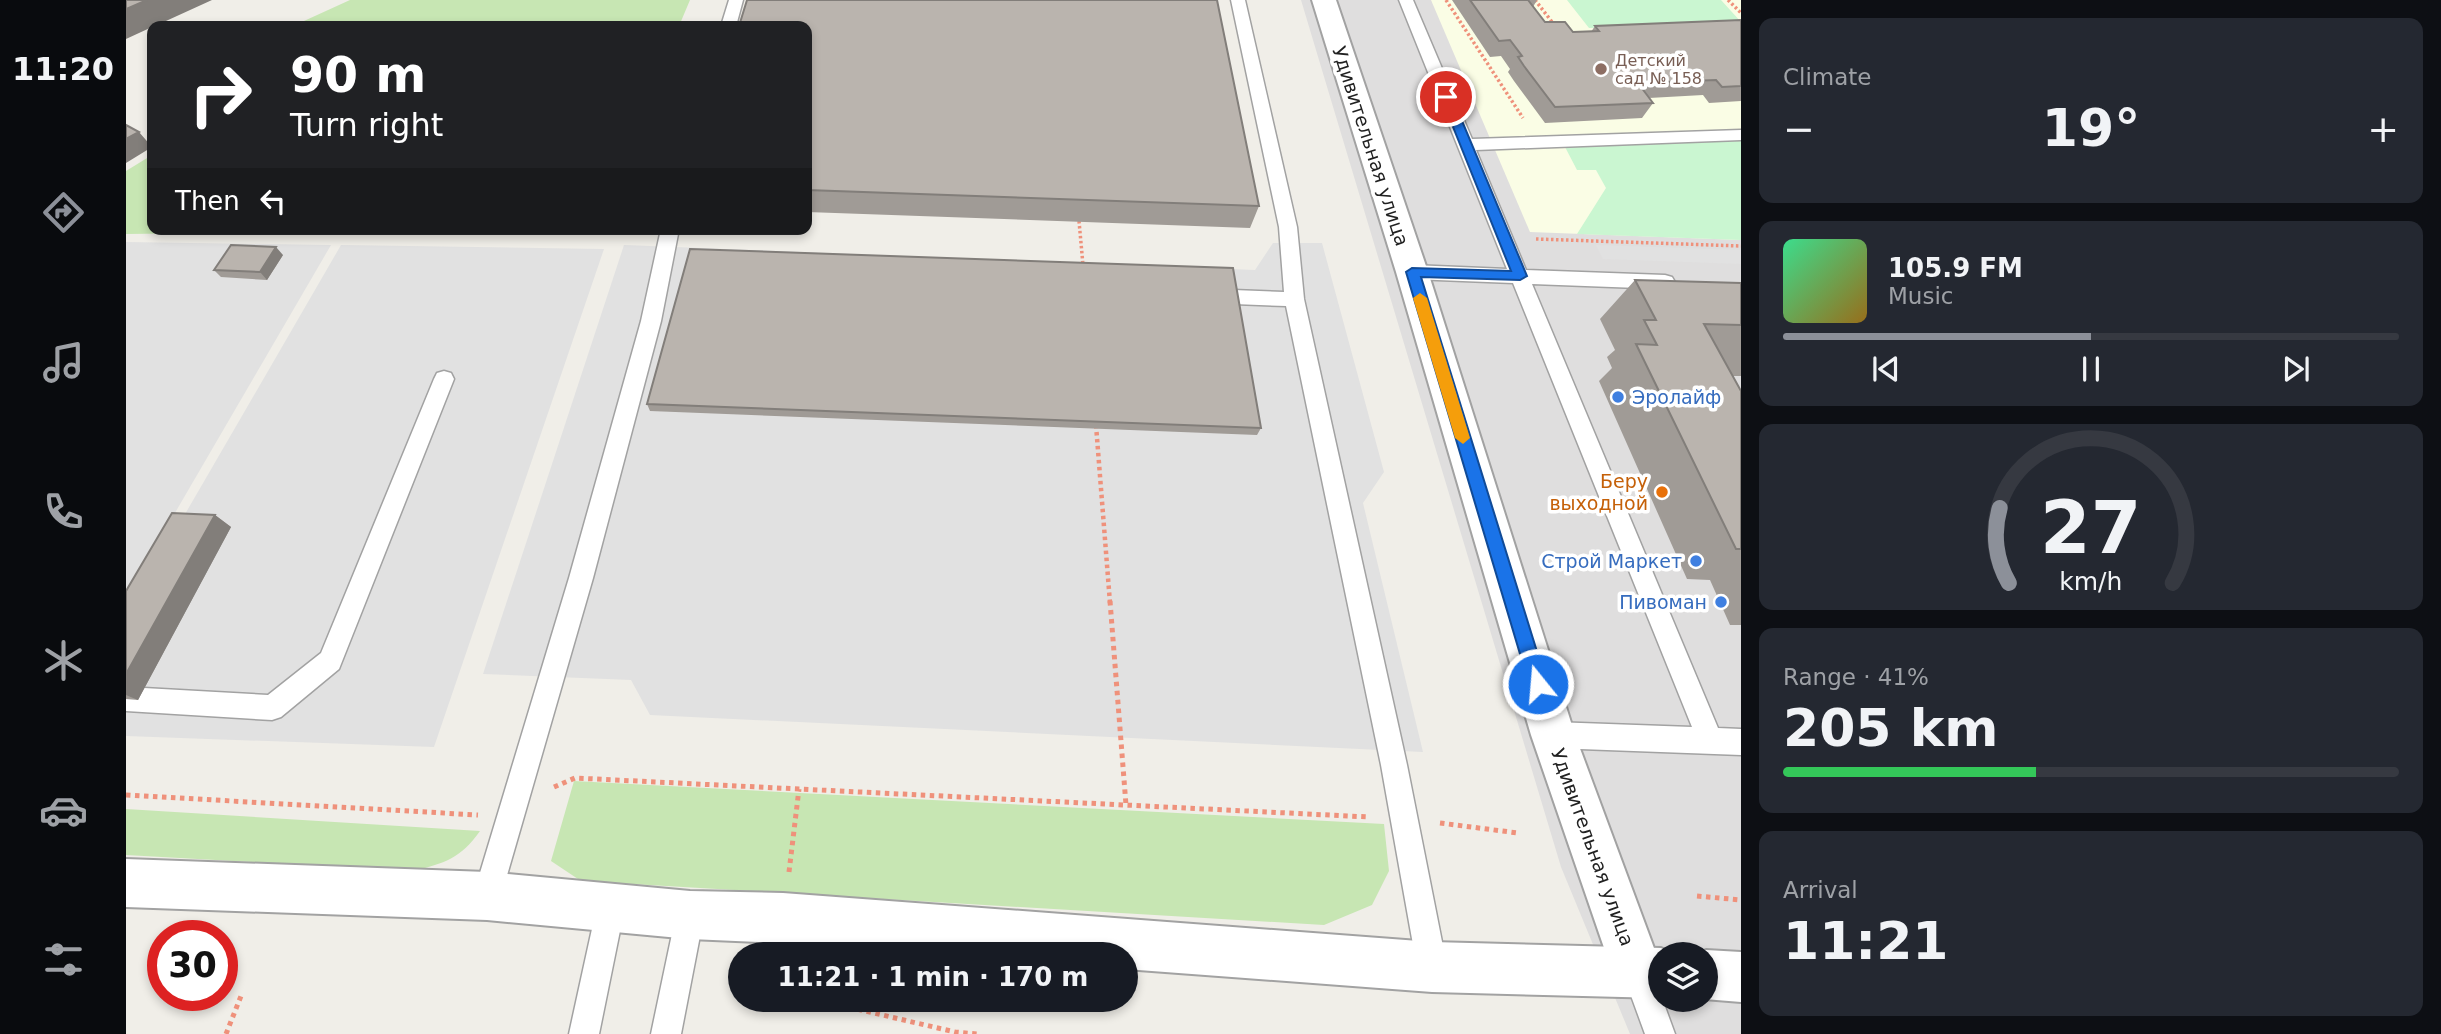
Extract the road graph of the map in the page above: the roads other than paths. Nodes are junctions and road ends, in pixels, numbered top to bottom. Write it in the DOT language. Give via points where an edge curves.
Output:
graph roads {
  1 [pos="736,0"];
  2 [pos="1238,0"];
  3 [pos="1324,0"];
  4 [pos="1406,0"];
  5 [pos="730,21"];
  6 [pos="1741,135"];
  7 [pos="1466,145"];
  8 [pos="670,235"];
  9 [pos="1412,272"];
  10 [pos="1520,276"];
  11 [pos="1683,283"];
  12 [pos="1182,295"];
  13 [pos="1294,299"];
  14 [pos="444,379"];
  15 [pos="126,699"];
  16 [pos="1553,735"];
  17 [pos="1711,741"];
  18 [pos="1741,742"];
  19 [pos="126,883"];
  20 [pos="487,896"];
  21 [pos="611,906"];
  22 [pos="690,915"];
  23 [pos="1432,967"];
  24 [pos="1648,970"];
  25 [pos="1648,972"];
  26 [pos="1718,976"];
  27 [pos="1741,977"];
  28 [pos="1656,1012"];
  29 [pos="584,1034"];
  30 [pos="666,1034"];
  31 [pos="1660,1034"];
  1 -- 5 [label="lane"];
  2 -- 13 [label="lane" via="1288,227"];
  3 -- 9 [label="street, Удивительная улица"];
  4 -- 7 [label="lane"];
  6 -- 7 [label="lane"];
  7 -- 10 [label="lane"];
  8 -- 20 [label="lane" via="670,274"];
  9 -- 10 [label="lane"];
  9 -- 16 [label="street, Удивительная улица"];
  10 -- 11 [label="lane"];
  10 -- 17 [label="lane"];
  12 -- 13 [label="lane"];
  13 -- 23 [label="lane" via="1405,819"];
  14 -- 15 [label="lane" via="330,662 272,708"];
  16 -- 17 [label="lane"];
  16 -- 24 [label="street, Удивительная улица"];
  17 -- 18 [label="lane"];
  19 -- 20 [label="street"];
  20 -- 21 [label="street"];
  21 -- 22 [label="street"];
  21 -- 29 [label="lane"];
  22 -- 23 [label="street" via="783,918"];
  22 -- 30 [label="lane"];
  23 -- 25 [label="street"];
  26 -- 27 [label="street"];
  28 -- 31 [label="lane"];
}
